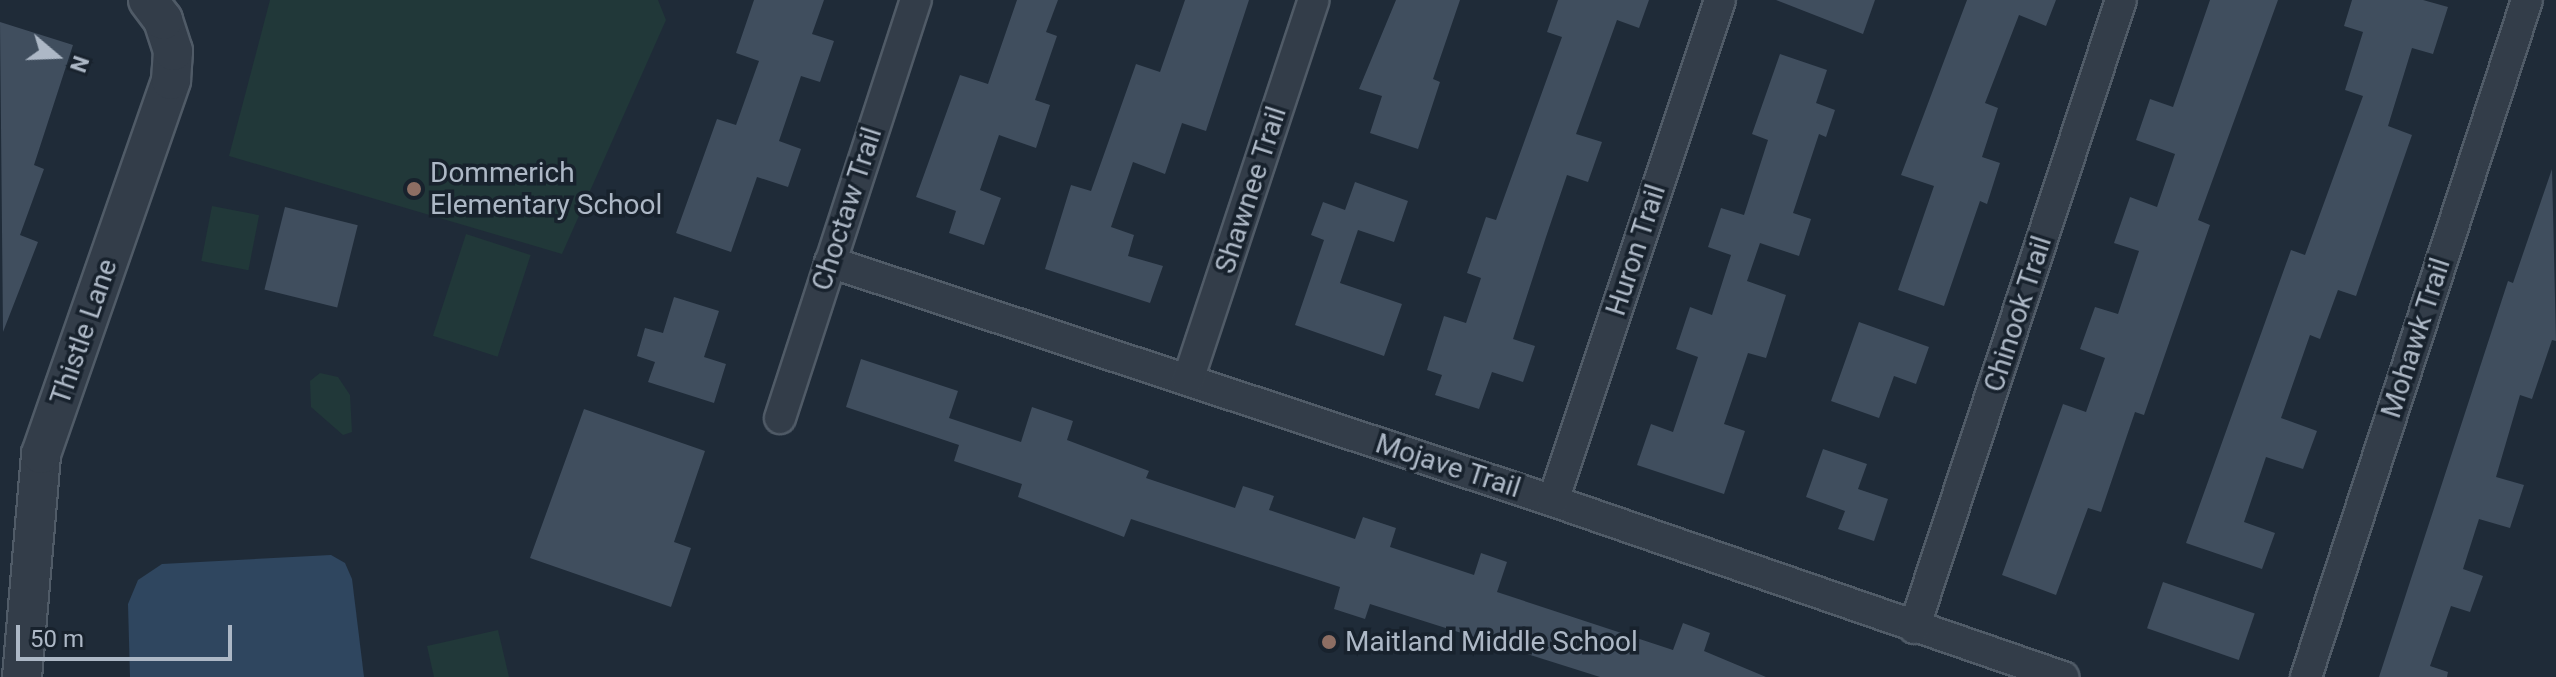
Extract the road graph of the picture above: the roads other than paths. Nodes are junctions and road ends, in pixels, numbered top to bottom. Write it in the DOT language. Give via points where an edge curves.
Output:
graph roads {
  1 [pos="148,0"];
  2 [pos="916,0"];
  3 [pos="1314,0"];
  4 [pos="1720,0"];
  5 [pos="2121,0"];
  6 [pos="2527,0"];
  7 [pos="830,262"];
  8 [pos="1188,380"];
  9 [pos="780,418"];
  10 [pos="1553,501"];
  11 [pos="1914,628"];
  12 [pos="22,677"];
  13 [pos="2063,677"];
  14 [pos="2306,677"];
  1 -- 12 [label="street, Thistle Lane" via="163,20 173,51 171,80 41,454"];
  2 -- 7 [label="street, Choctaw Trail"];
  3 -- 8 [label="street, Shawnee Trail"];
  4 -- 10 [label="street, Huron Trail"];
  5 -- 11 [label="street, Chinook Trail"];
  6 -- 14 [label="street, Mohawk Trail"];
  7 -- 8 [label="street, Mojave Trail"];
  7 -- 9 [label="street, Choctaw Trail"];
  8 -- 10 [label="street, Mojave Trail"];
  10 -- 11 [label="street, Mojave Trail"];
  11 -- 13 [label="street, Mojave Trail"];
}
